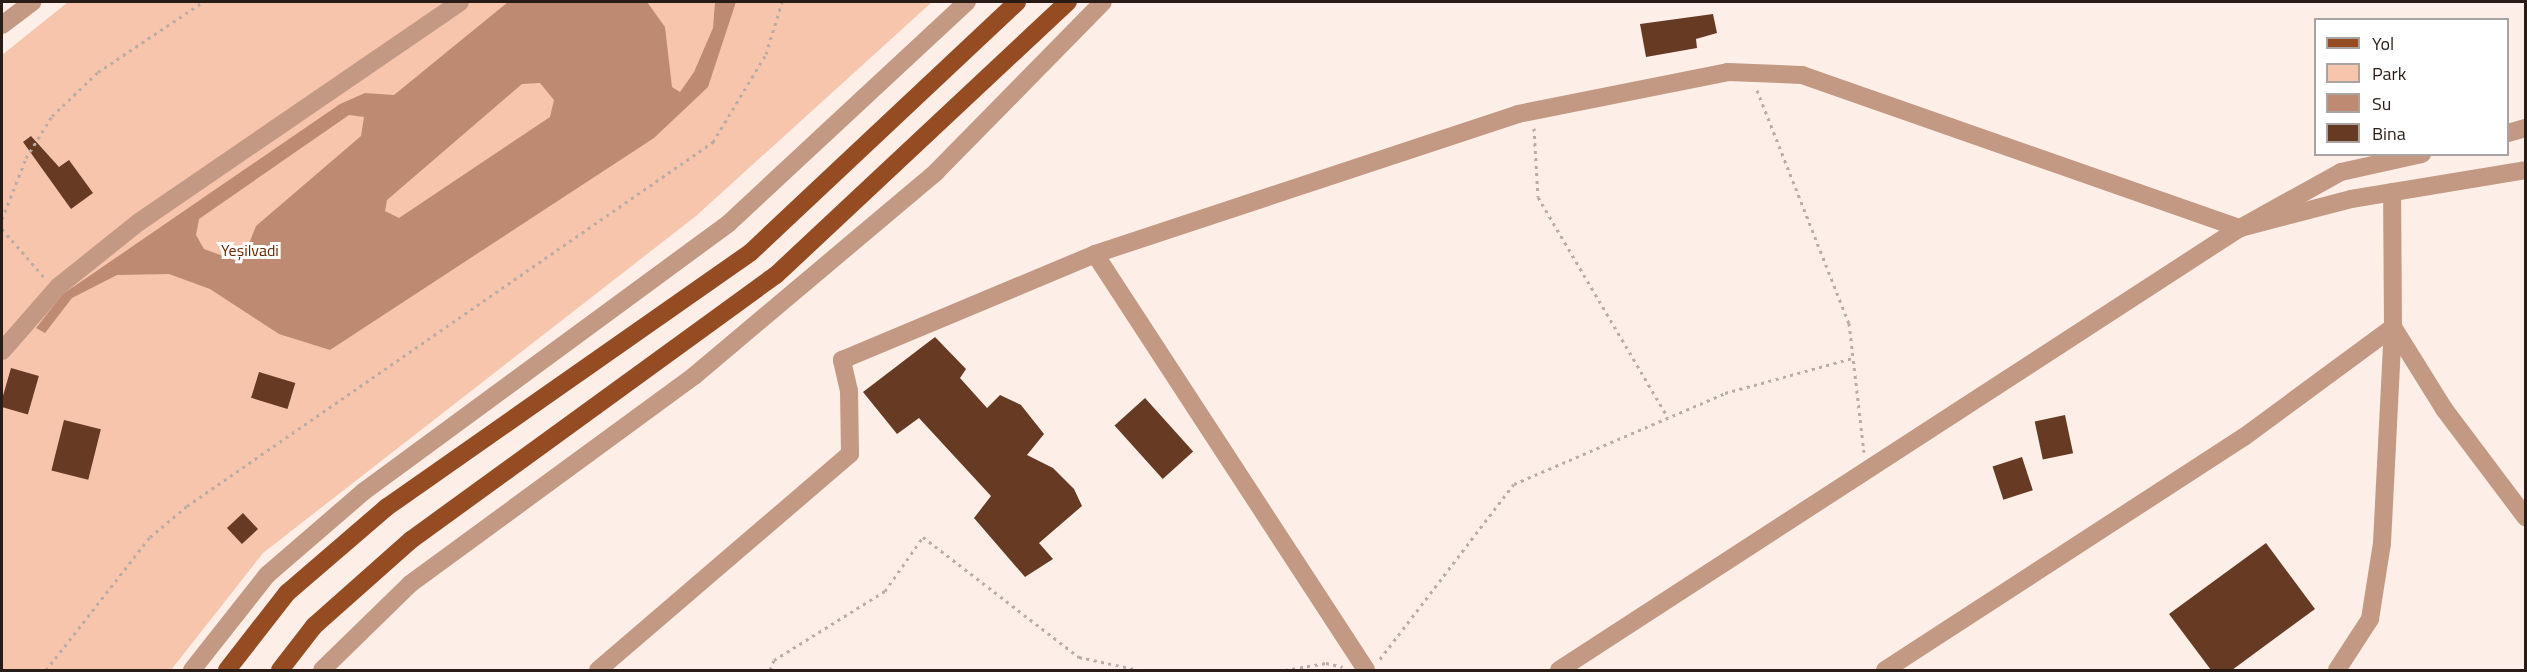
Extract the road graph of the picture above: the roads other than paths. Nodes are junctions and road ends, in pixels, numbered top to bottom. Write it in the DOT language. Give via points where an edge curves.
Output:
graph roads {
  1 [pos="32,2"];
  2 [pos="460,2"];
  3 [pos="967,2"];
  4 [pos="1017,2"];
  5 [pos="1068,2"];
  6 [pos="1103,2"];
  7 [pos="2,25"];
  8 [pos="2526,128"];
  9 [pos="2509,133"];
  10 [pos="2413,156"];
  11 [pos="2526,170"];
  12 [pos="2392,192"];
  13 [pos="2240,228"];
  14 [pos="1095,254"];
  15 [pos="2393,327"];
  16 [pos="2,351"];
  17 [pos="2526,518"];
  18 [pos="1372,666"];
  19 [pos="192,670"];
  20 [pos="227,670"];
  21 [pos="280,670"];
  22 [pos="322,670"];
  23 [pos="598,670"];
  24 [pos="1559,670"];
  25 [pos="1885,670"];
  26 [pos="2337,670"];
  1 -- 7 [label="street"];
  2 -- 16 [label="street" via="139,222 55,290"];
  3 -- 19 [label="street" via="729,223 363,492 267,575"];
  4 -- 20 [label="main road" via="751,252 387,507 287,593"];
  5 -- 21 [label="main road" via="776,275 411,540 314,626"];
  6 -- 22 [label="street" via="936,172 694,376 410,584"];
  8 -- 9 [label="street"];
  10 -- 13 [label="street" via="2341,172"];
  11 -- 12 [label="street"];
  12 -- 13 [label="street"];
  12 -- 15 [label="street"];
  13 -- 14 [label="street" via="1802,75 1728,72 1534,111"];
  13 -- 24 [label="street"];
  14 -- 18 [label="street"];
  14 -- 23 [label="street" via="842,360 849,391 850,454"];
  15 -- 17 [label="street" via="2444,409"];
  15 -- 25 [label="street" via="2244,437"];
  15 -- 26 [label="street" via="2382,543 2370,619"];
}
